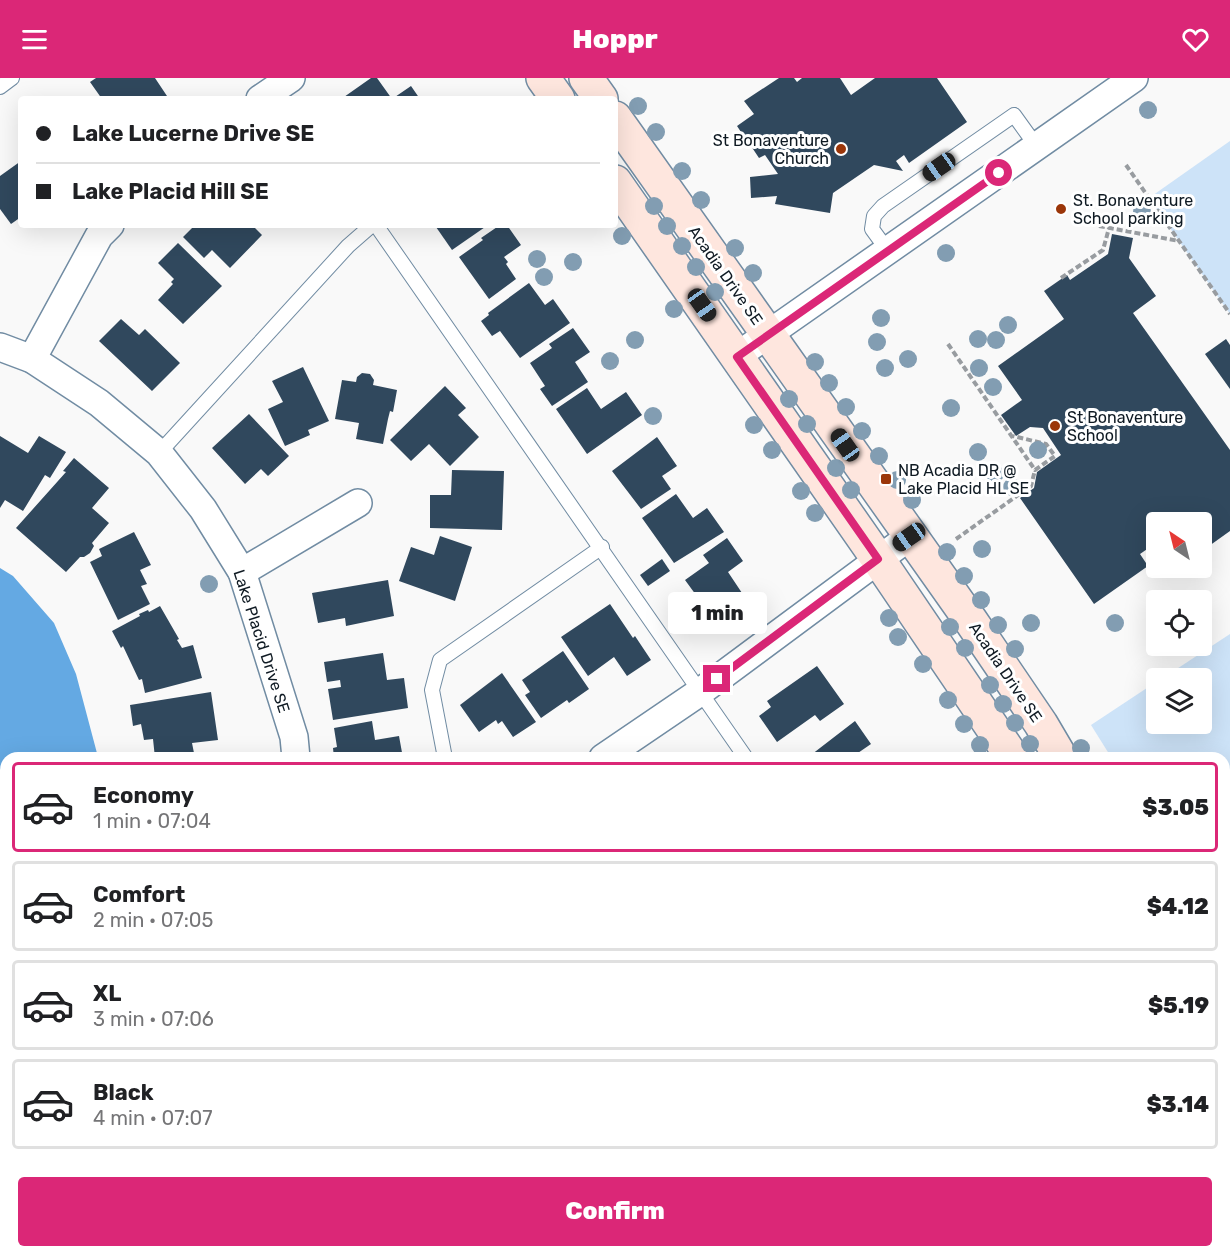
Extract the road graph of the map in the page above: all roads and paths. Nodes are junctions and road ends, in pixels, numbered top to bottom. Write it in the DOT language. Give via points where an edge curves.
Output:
graph roads {
  1 [pos="12,78"];
  2 [pos="543,78"];
  3 [pos="586,78"];
  4 [pos="1134,78"];
  5 [pos="0,87"];
  6 [pos="556,96"];
  7 [pos="599,96"];
  8 [pos="618,122"];
  9 [pos="1037,147"];
  10 [pos="1126,165"];
  11 [pos="618,186"];
  12 [pos="1099,226"];
  13 [pos="107,228"];
  14 [pos="370,228"];
  15 [pos="376,228"];
  16 [pos="1109,228"];
  17 [pos="1179,241"];
  18 [pos="888,251"];
  19 [pos="1061,278"];
  20 [pos="1230,314"];
  21 [pos="769,334"];
  22 [pos="948,344"];
  23 [pos="0,347"];
  24 [pos="737,357"];
  25 [pos="32,359"];
  26 [pos="1013,436"];
  27 [pos="159,453"];
  28 [pos="1035,470"];
  29 [pos="358,503"];
  30 [pos="909,537"];
  31 [pos="956,539"];
  32 [pos="602,547"];
  33 [pos="878,559"];
  34 [pos="242,572"];
  35 [pos="700,692"];
  36 [pos="295,752"];
  37 [pos="444,752"];
  38 [pos="612,752"];
  39 [pos="742,752"];
  40 [pos="1009,752"];
  41 [pos="1057,752"];
  1 -- 5 [label="lane"];
  2 -- 6 [label="street"];
  3 -- 7 [label="street"];
  4 -- 9 [label="street"];
  8 -- 21 [label="street, Acadia Drive SE"];
  9 -- 18 [label="street"];
  9 -- 18 [label="lane" via="1014,115 892,200 874,216 872,229"];
  10 -- 17 [label="path"];
  11 -- 24 [label="street"];
  12 -- 16 [label="path"];
  13 -- 25 [label="street"];
  14 -- 27 [label="lane" via="348,246"];
  15 -- 32 [label="lane"];
  16 -- 17 [label="path"];
  16 -- 19 [label="path" via="1103,250"];
  17 -- 20 [label="path"];
  18 -- 21 [label="street"];
  21 -- 24 [label="street"];
  21 -- 30 [label="street, Acadia Drive SE"];
  22 -- 26 [label="path"];
  23 -- 25 [label="street, Lake Placid Drive SE"];
  24 -- 33 [label="street"];
  25 -- 27 [label="street, Lake Placid Drive SE" via="99,403"];
  26 -- 28 [label="path"];
  26 -- 28 [label="path" via="1046,444 1055,456"];
  27 -- 34 [label="street, Lake Placid Drive SE" via="203,508"];
  28 -- 31 [label="path" via="1031,486"];
  29 -- 34 [label="street"];
  30 -- 33 [label="street"];
  30 -- 41 [label="street, Acadia Drive SE" via="971,621"];
  32 -- 35 [label="lane"];
  32 -- 37 [label="lane" via="440,660 432,690"];
  33 -- 35 [label="street"];
  33 -- 40 [label="street"];
  34 -- 36 [label="street, Lake Placid Drive SE"];
  35 -- 38 [label="street"];
  35 -- 39 [label="lane"];
}
